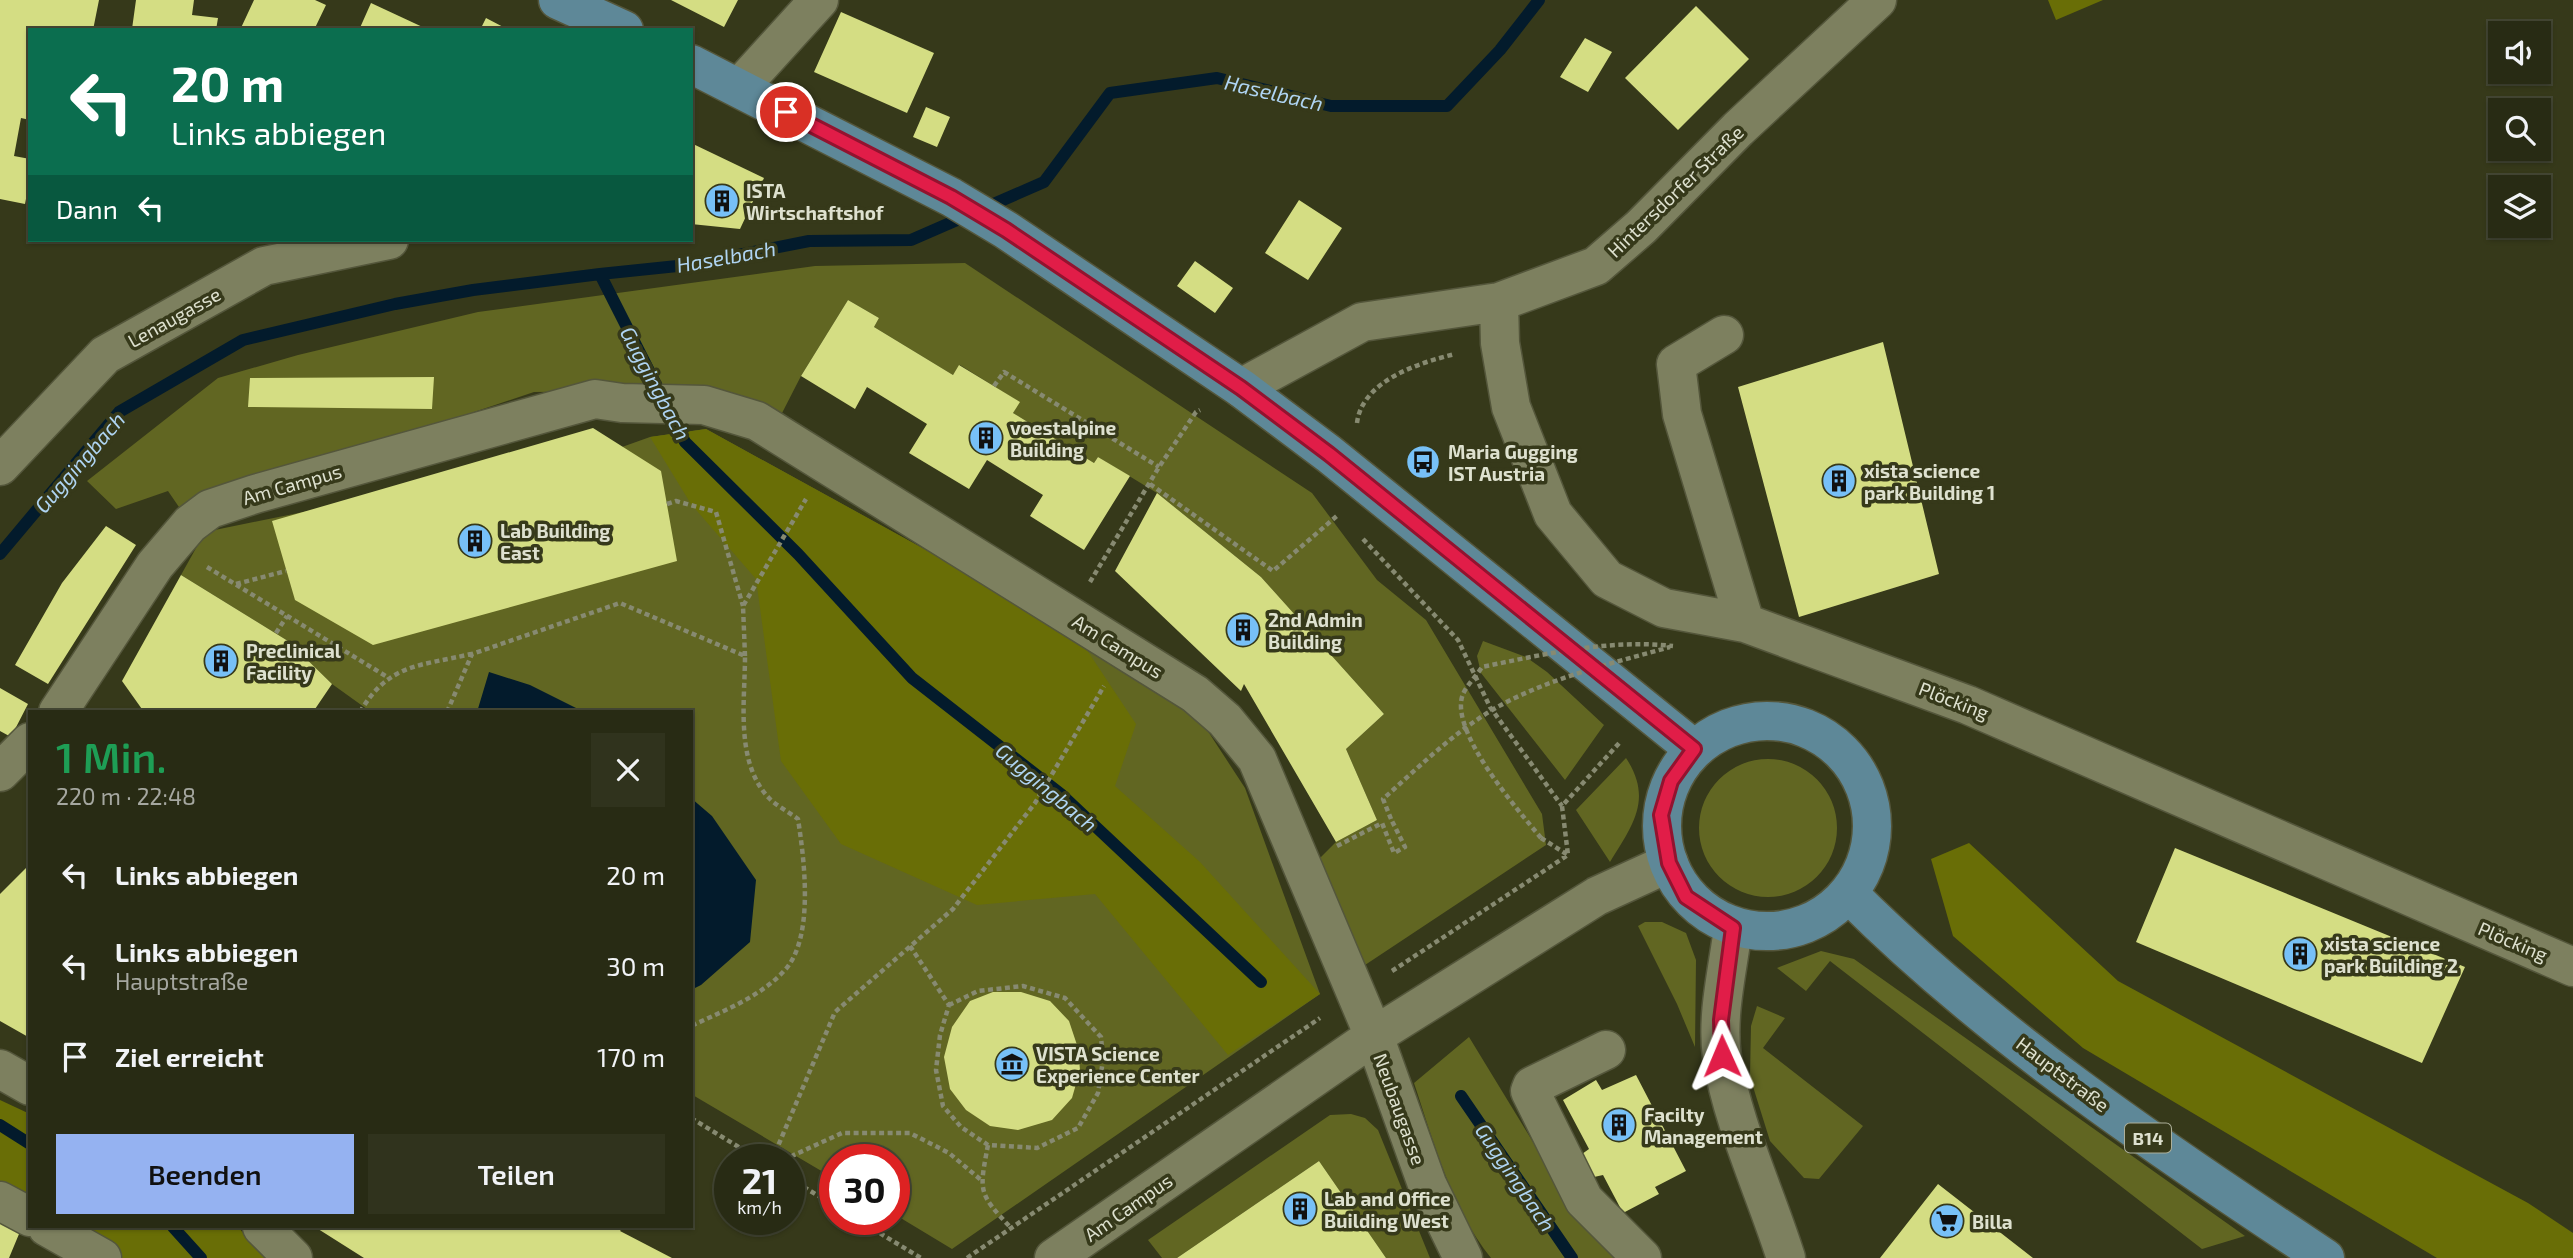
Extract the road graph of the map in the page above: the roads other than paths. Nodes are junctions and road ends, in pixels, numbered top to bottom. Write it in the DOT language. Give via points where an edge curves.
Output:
graph roads {
  1 [pos="819,0"];
  2 [pos="1877,0"];
  3 [pos="576,10"];
  4 [pos="619,28"];
  5 [pos="693,65"];
  6 [pos="739,88"];
  7 [pos="379,242"];
  8 [pos="1499,302"];
  9 [pos="1724,335"];
  10 [pos="1241,388"];
  11 [pos="0,466"];
  12 [pos="1745,624"];
  13 [pos="59,710"];
  14 [pos="28,744"];
  15 [pos="1694,749"];
  16 [pos="0,772"];
  17 [pos="1669,863"];
  18 [pos="1850,895"];
  19 [pos="1733,928"];
  20 [pos="2573,967"];
  21 [pos="1374,1036"];
  22 [pos="1606,1050"];
  23 [pos="0,1069"];
  24 [pos="28,1085"];
  25 [pos="0,1201"];
  26 [pos="28,1216"];
  27 [pos="49,1228"];
  28 [pos="263,1228"];
  29 [pos="102,1258"];
  30 [pos="293,1258"];
  31 [pos="1054,1258"];
  32 [pos="1463,1258"];
  33 [pos="1642,1258"];
  34 [pos="1786,1258"];
  35 [pos="2325,1258"];
  1 -- 6 [label="street"];
  2 -- 8 [label="street, Hintersdorfer Straße" via="1596,266"];
  3 -- 4 [label="main road"];
  5 -- 6 [label="main road"];
  6 -- 10 [label="main road" via="951,197"];
  7 -- 11 [label="street, Lenaugasse" via="264,266 105,355"];
  8 -- 10 [label="street, Hintersdorfer Straße" via="1362,322"];
  8 -- 12 [label="street, Plöcking" via="1500,343 1511,407 1553,513 1607,579 1664,608"];
  9 -- 12 [label="street" via="1676,363 1682,414"];
  10 -- 15 [label="main road"];
  12 -- 20 [label="street, Plöcking" via="1968,705"];
  13 -- 21 [label="street, Am Campus" via="155,565 209,509 595,399 704,405 757,421 1195,694 1225,720 1257,759"];
  14 -- 16 [label="street"];
  15 -- 17 [label="main road" via="1671,781 1661,815"];
  15 -- 18 [label="main road" via="1729,727 1779,720 1815,732 1849,758 1869,796 1873,833"];
  17 -- 19 [label="main road" via="1686,897"];
  17 -- 21 [label="street, Am Campus" via="1597,896"];
  18 -- 19 [label="main road" via="1812,922 1761,931"];
  18 -- 35 [label="main road, Hauptstraße / B14" via="2040,1058 2187,1167"];
  19 -- 34 [label="street" via="1721,1020 1722,1056"];
  21 -- 31 [label="street, Am Campus"];
  21 -- 32 [label="street, Neubaugasse" via="1427,1184"];
  22 -- 33 [label="street" via="1530,1091 1584,1200"];
  23 -- 24 [label="street"];
  25 -- 26 [label="street"];
  27 -- 29 [label="street"];
  28 -- 30 [label="street"];
}
